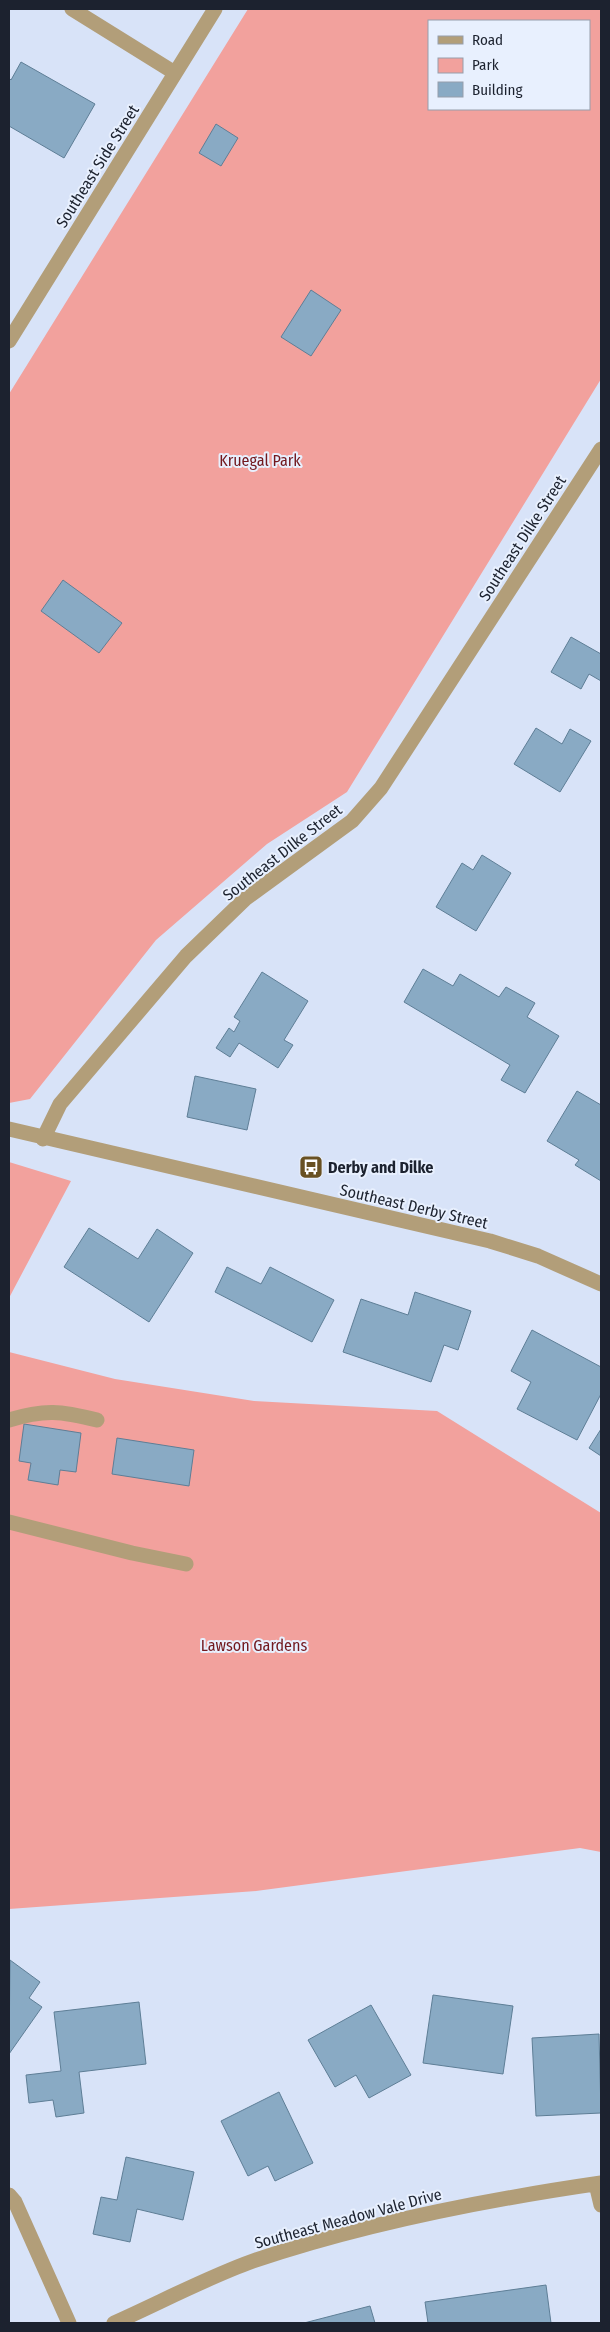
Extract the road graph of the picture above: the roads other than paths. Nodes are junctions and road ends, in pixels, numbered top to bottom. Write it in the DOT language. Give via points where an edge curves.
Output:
graph roads {
  1 [pos="72,9"];
  2 [pos="215,9"];
  3 [pos="175,73"];
  4 [pos="9,341"];
  5 [pos="601,449"];
  6 [pos="9,1129"];
  7 [pos="44,1139"];
  8 [pos="601,1284"];
  9 [pos="9,1420"];
  10 [pos="97,1420"];
  11 [pos="9,1522"];
  12 [pos="186,1564"];
  13 [pos="598,2184"];
  14 [pos="9,2195"];
  15 [pos="601,2205"];
  16 [pos="69,2323"];
  17 [pos="114,2323"];
  1 -- 3 [label="street"];
  2 -- 3 [label="street, Southeast Side Street"];
  3 -- 4 [label="street, Southeast Side Street"];
  5 -- 7 [label="street, Southeast Dilke Street" via="381,788 352,822 245,899 186,956 60,1104"];
  6 -- 7 [label="street, Southeast Derby Street"];
  7 -- 8 [label="street, Southeast Derby Street" via="490,1241 538,1256"];
  9 -- 10 [label="street" via="35,1412 63,1411"];
  11 -- 12 [label="street"];
  13 -- 15 [label="street"];
  13 -- 17 [label="street, Southeast Meadow Vale Drive" via="448,2210 338,2236 252,2262"];
  14 -- 16 [label="street"];
}
